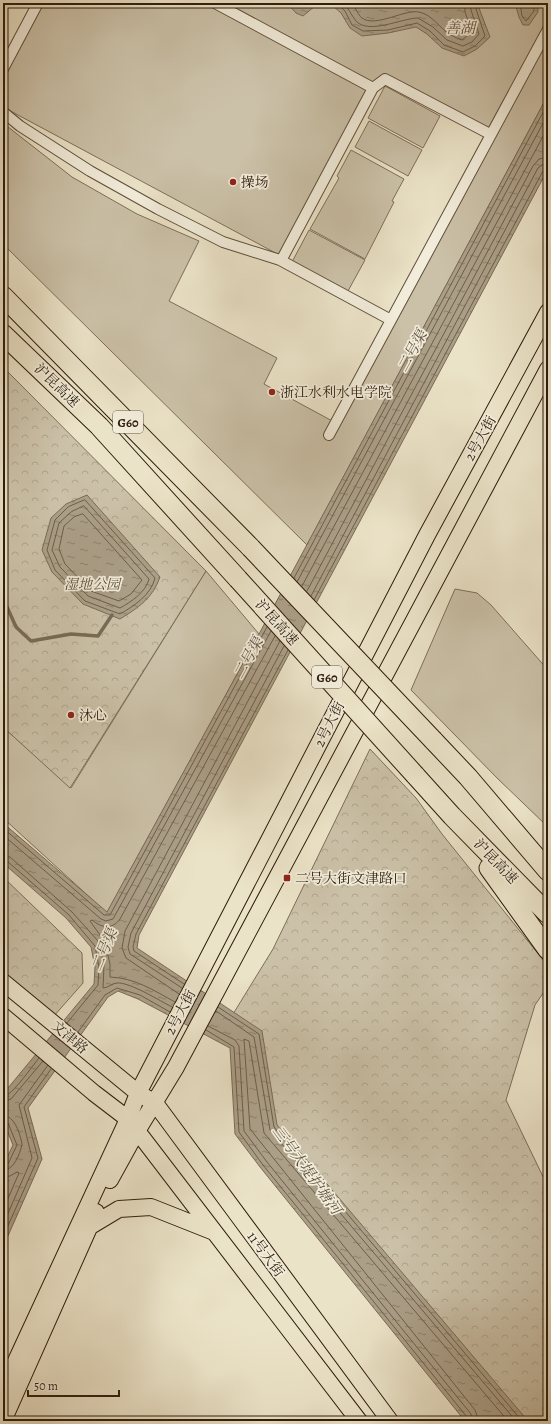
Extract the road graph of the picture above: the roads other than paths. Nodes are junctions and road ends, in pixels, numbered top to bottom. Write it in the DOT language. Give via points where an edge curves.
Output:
graph roads {
  1 [pos="38,3"];
  2 [pos="215,3"];
  3 [pos="548,29"];
  4 [pos="3,69"];
  5 [pos="373,88"];
  6 [pos="3,112"];
  7 [pos="488,133"];
  8 [pos="283,257"];
  9 [pos="3,296"];
  10 [pos="548,312"];
  11 [pos="391,320"];
  12 [pos="3,334"];
  13 [pos="548,369"];
  14 [pos="329,435"];
  15 [pos="468,777"];
  16 [pos="452,816"];
  17 [pos="548,852"];
  18 [pos="548,871"];
  19 [pos="548,914"];
  20 [pos="548,950"];
  21 [pos="3,982"];
  22 [pos="3,1016"];
  23 [pos="138,1093"];
  24 [pos="155,1103"];
  25 [pos="132,1125"];
  26 [pos="89,1227"];
  27 [pos="214,1232"];
  28 [pos="3,1389"];
  29 [pos="3,1421"];
  30 [pos="358,1421"];
  31 [pos="390,1421"];
  1 -- 4 [label="street"];
  2 -- 5 [label="street"];
  3 -- 11 [label="street"];
  5 -- 7 [label="street" via="385,79"];
  5 -- 8 [label="street"];
  6 -- 11 [label="street" via="20,126 90,171 158,209 223,242 280,260"];
  9 -- 15 [label="highway, 沪昆高速 / G60, bridge" via="251,548"];
  10 -- 23 [label="main road, 2号大街" via="423,542"];
  11 -- 14 [label="street"];
  12 -- 16 [label="highway, 沪昆高速 / G60, bridge" via="99,426"];
  13 -- 24 [label="main road, 2号大街"];
  15 -- 17 [label="highway"];
  15 -- 18 [label="highway, 沪昆高速 / G60"];
  16 -- 19 [label="highway, 沪昆高速 / G60"];
  16 -- 20 [label="highway"];
  21 -- 23 [label="main road, 文津路"];
  22 -- 25 [label="main road, 文津路"];
  23 -- 24 [label="main road, 11号大街"];
  23 -- 25 [label="main road, 2号大街"];
  24 -- 25 [label="main road, 2号大街"];
  24 -- 31 [label="main road, 11号大街"];
  25 -- 26 [label="main road"];
  25 -- 27 [label="main road, 11号大街"];
  25 -- 28 [label="main road"];
  26 -- 27 [label="main road" via="119,1209 151,1207"];
  26 -- 29 [label="main road"];
  27 -- 30 [label="main road, 11号大街"];
}
